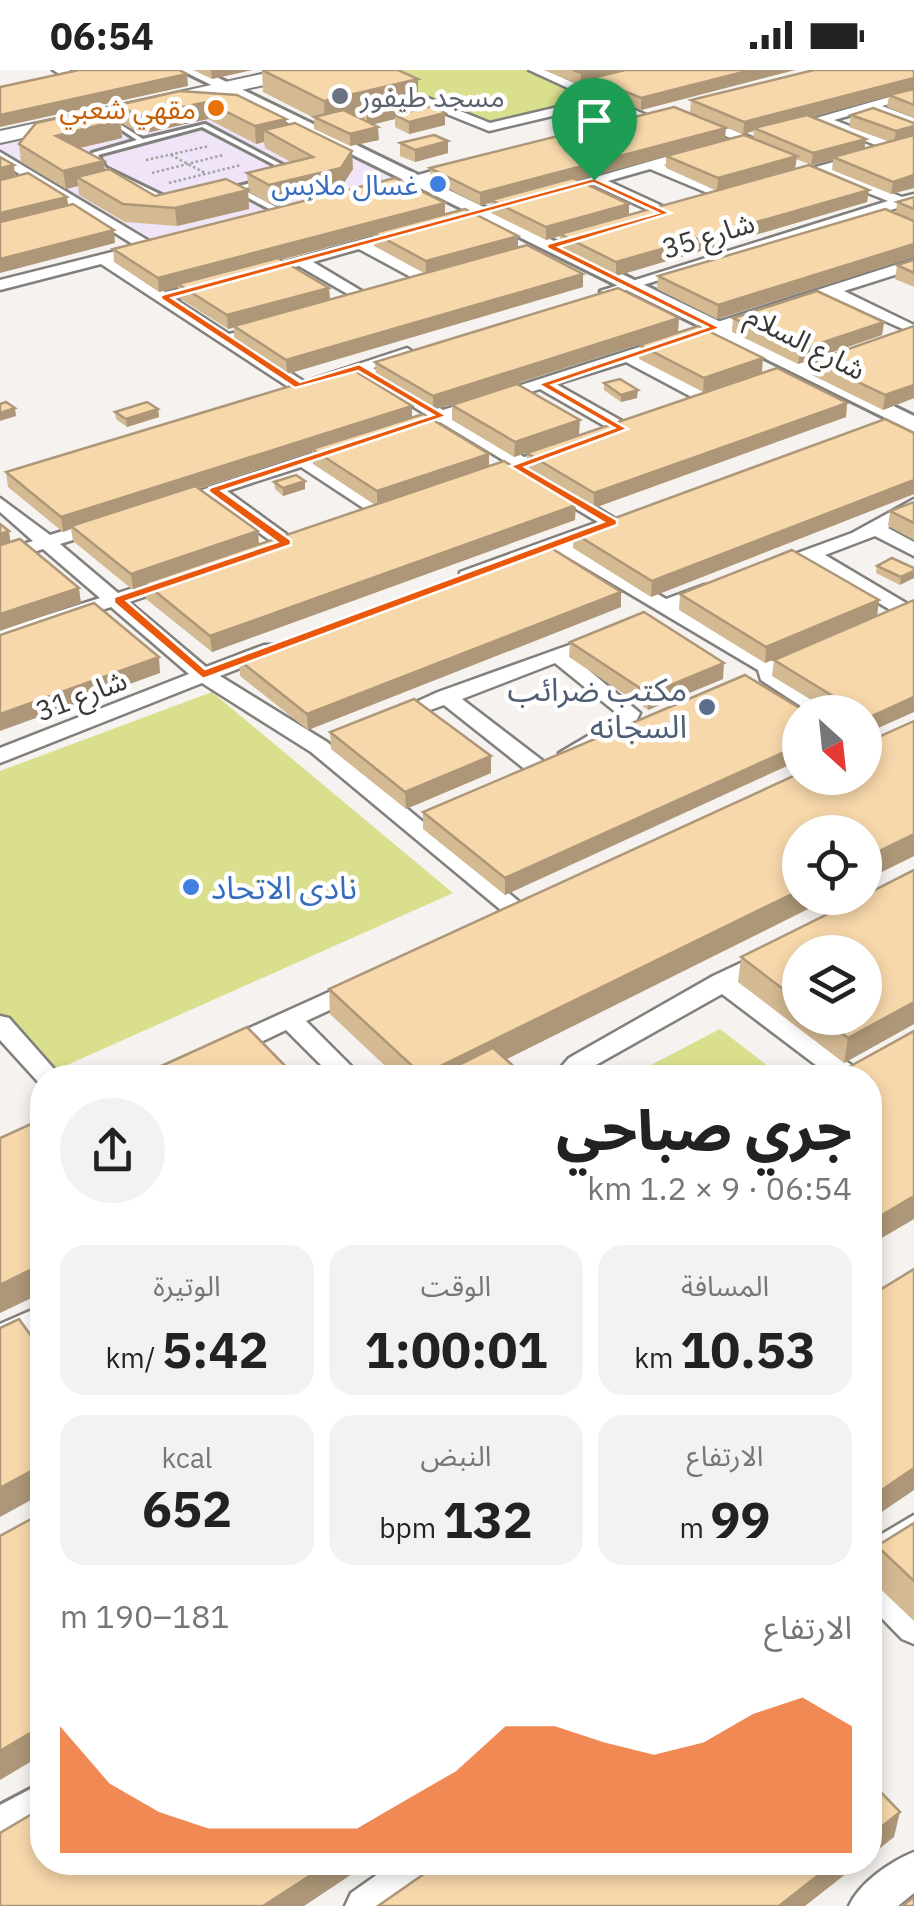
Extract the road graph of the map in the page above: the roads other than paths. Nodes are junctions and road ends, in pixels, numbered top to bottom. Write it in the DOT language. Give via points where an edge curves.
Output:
graph roads {
  1 [pos="189,70"];
  2 [pos="305,70"];
  3 [pos="535,70"];
  4 [pos="89,74"];
  5 [pos="57,76"];
  6 [pos="598,84"];
  7 [pos="225,87"];
  8 [pos="579,89"];
  9 [pos="914,94"];
  10 [pos="604,100"];
  11 [pos="710,102"];
  12 [pos="870,106"];
  13 [pos="101,114"];
  14 [pos="366,116"];
  15 [pos="821,119"];
  16 [pos="914,122"];
  17 [pos="629,123"];
  18 [pos="0,137"];
  19 [pos="746,139"];
  20 [pos="141,140"];
  21 [pos="914,143"];
  22 [pos="267,144"];
  23 [pos="728,144"];
  24 [pos="251,148"];
  25 [pos="896,148"];
  26 [pos="708,149"];
  27 [pos="776,151"];
  28 [pos="0,156"];
  29 [pos="791,158"];
  30 [pos="486,161"];
  31 [pos="651,165"];
  32 [pos="820,170"];
  33 [pos="36,178"];
  34 [pos="122,180"];
  35 [pos="414,180"];
  36 [pos="594,180"];
  37 [pos="18,182"];
  38 [pos="107,184"];
  39 [pos="764,186"];
  40 [pos="238,190"];
  41 [pos="746,191"];
  42 [pos="358,194"];
  43 [pos="726,196"];
  44 [pos="904,206"];
  45 [pos="302,208"];
  46 [pos="681,209"];
  47 [pos="90,210"];
  48 [pos="284,212"];
  49 [pos="481,212"];
  50 [pos="72,214"];
  51 [pos="264,218"];
  52 [pos="446,221"];
  53 [pos="633,222"];
  54 [pos="429,226"];
  55 [pos="168,242"];
  56 [pos="360,244"];
  57 [pos="150,247"];
  58 [pos="104,260"];
  59 [pos="300,260"];
  60 [pos="914,264"];
  61 [pos="250,274"];
  62 [pos="882,274"];
  63 [pos="446,276"];
  64 [pos="232,279"];
  65 [pos="0,285"];
  66 [pos="629,285"];
  67 [pos="911,287"];
  68 [pos="831,291"];
  69 [pos="593,296"];
  70 [pos="164,297"];
  71 [pos="348,304"];
  72 [pos="278,324"];
  73 [pos="716,328"];
  74 [pos="913,329"];
  75 [pos="225,340"];
  76 [pos="878,341"];
  77 [pos="431,345"];
  78 [pos="628,357"];
  79 [pos="829,358"];
  80 [pos="359,367"];
  81 [pos="788,372"];
  82 [pos="543,384"];
  83 [pos="299,386"];
  84 [pos="280,391"];
  85 [pos="709,399"];
  86 [pos="442,416"];
  87 [pos="903,421"];
  88 [pos="390,433"];
  89 [pos="355,444"];
  90 [pos="303,461"];
  91 [pos="520,465"];
  92 [pos="465,483"];
  93 [pos="213,490"];
  94 [pos="0,502"];
  95 [pos="914,504"];
  96 [pos="158,507"];
  97 [pos="380,512"];
  98 [pos="121,518"];
  99 [pos="876,528"];
  100 [pos="48,541"];
  101 [pos="557,542"];
  102 [pos="286,543"];
  103 [pos="914,550"];
  104 [pos="808,553"];
  105 [pos="0,557"];
  106 [pos="753,573"];
  107 [pos="193,574"];
  108 [pos="445,584"];
  109 [pos="723,584"];
  110 [pos="118,600"];
  111 [pos="664,606"];
  112 [pos="902,611"];
  113 [pos="0,637"];
  114 [pos="600,638"];
  115 [pos="296,640"];
  116 [pos="804,654"];
  117 [pos="558,656"];
  118 [pos="771,669"];
  119 [pos="203,674"];
  120 [pos="798,695"];
  121 [pos="445,696"];
  122 [pos="373,725"];
  123 [pos="0,756"];
  124 [pos="515,910"];
  125 [pos="782,951"];
  126 [pos="376,978"];
  127 [pos="722,982"];
  128 [pos="289,1020"];
  129 [pos="0,1024"];
  130 [pos="37,1065"];
  131 [pos="190,1065"];
  132 [pos="336,1065"];
  133 [pos="577,1065"];
  134 [pos="841,1065"];
  135 [pos="30,1323"];
  136 [pos="0,1337"];
  137 [pos="914,1530"];
  138 [pos="882,1551"];
  139 [pos="882,1596"];
  140 [pos="914,1629"];
  141 [pos="30,1812"];
  142 [pos="0,1831"];
  143 [pos="914,1870"];
  144 [pos="408,1875"];
  145 [pos="364,1906"];
  146 [pos="868,1906"];
  1 -- 7 [label="street, شارع السلام"];
  2 -- 7 [label="main road"];
  3 -- 8 [label="street"];
  4 -- 5 [label="street"];
  6 -- 8 [label="street"];
  7 -- 13 [label="main road"];
  7 -- 35 [label="street, شارع السلام"];
  8 -- 10 [label="street"];
  9 -- 12 [label="street"];
  10 -- 14 [label="street" via="489,127 428,102"];
  10 -- 17 [label="street" via="654,116"];
  11 -- 19 [label="street" via="676,111"];
  12 -- 15 [label="street"];
  12 -- 16 [label="street"];
  13 -- 18 [label="main road"];
  13 -- 20 [label="lane"];
  15 -- 19 [label="street"];
  15 -- 25 [label="street"];
  19 -- 23 [label="street"];
  19 -- 27 [label="street"];
  20 -- 24 [label="lane" via="203,125"];
  20 -- 34 [label="lane" via="96,151 104,170"];
  21 -- 25 [label="street"];
  22 -- 24 [label="lane"];
  24 -- 40 [label="lane" via="296,174"];
  25 -- 32 [label="street"];
  26 -- 31 [label="street"];
  28 -- 33 [label="street"];
  29 -- 32 [label="street"];
  30 -- 35 [label="street"];
  31 -- 36 [label="street"];
  31 -- 43 [label="street"];
  32 -- 39 [label="street"];
  32 -- 44 [label="street"];
  33 -- 37 [label="street"];
  33 -- 47 [label="street"];
  34 -- 38 [label="lane"];
  34 -- 40 [label="lane" via="180,204"];
  35 -- 42 [label="street"];
  35 -- 49 [label="street, شارع السلام"];
  36 -- 46 [label="street"];
  36 -- 49 [label="street"];
  40 -- 48 [label="lane"];
  41 -- 43 [label="street"];
  43 -- 46 [label="street"];
  44 -- 66 [label="street, شارع 35"];
  45 -- 48 [label="street"];
  46 -- 53 [label="street"];
  47 -- 50 [label="street"];
  47 -- 57 [label="street"];
  48 -- 51 [label="street"];
  49 -- 52 [label="street"];
  49 -- 66 [label="street, شارع السلام"];
  54 -- 56 [label="street"];
  55 -- 57 [label="street"];
  56 -- 59 [label="street"];
  56 -- 63 [label="street" via="421,283"];
  57 -- 58 [label="street"];
  58 -- 65 [label="street"];
  58 -- 70 [label="street"];
  59 -- 61 [label="street"];
  59 -- 71 [label="street" via="373,297"];
  60 -- 62 [label="street"];
  62 -- 67 [label="street"];
  62 -- 68 [label="street"];
  64 -- 70 [label="street"];
  66 -- 69 [label="street, شارع 35"];
  66 -- 73 [label="street, شارع السلام"];
  68 -- 73 [label="street"];
  68 -- 74 [label="street"];
  70 -- 75 [label="street"];
  72 -- 75 [label="street"];
  73 -- 78 [label="street"];
  73 -- 81 [label="street, شارع السلام"];
  74 -- 76 [label="street"];
  75 -- 83 [label="street"];
  77 -- 80 [label="street"];
  78 -- 82 [label="street"];
  78 -- 85 [label="street"];
  79 -- 81 [label="street"];
  80 -- 83 [label="street"];
  80 -- 86 [label="street"];
  81 -- 87 [label="street, شارع السلام"];
  82 -- 86 [label="street"];
  82 -- 91 [label="street" via="631,426"];
  83 -- 84 [label="street"];
  86 -- 88 [label="street"];
  86 -- 91 [label="street"];
  89 -- 90 [label="street"];
  90 -- 93 [label="street"];
  90 -- 97 [label="street"];
  91 -- 92 [label="street"];
  91 -- 101 [label="street" via="622,520"];
  93 -- 96 [label="street"];
  93 -- 102 [label="street"];
  94 -- 100 [label="street"];
  95 -- 99 [label="street"];
  98 -- 100 [label="street"];
  99 -- 103 [label="street"];
  99 -- 104 [label="street"];
  100 -- 105 [label="street"];
  100 -- 110 [label="street"];
  101 -- 108 [label="street"];
  101 -- 111 [label="street"];
  104 -- 106 [label="street"];
  104 -- 112 [label="street"];
  107 -- 110 [label="street"];
  109 -- 111 [label="street"];
  110 -- 113 [label="street"];
  110 -- 119 [label="street"];
  111 -- 118 [label="street"];
  114 -- 117 [label="street"];
  115 -- 119 [label="street, شارع 31"];
  116 -- 118 [label="street"];
  117 -- 121 [label="street"];
  117 -- 121 [label="street" via="630,714 624,724 530,773"];
  118 -- 120 [label="street" via="768,676"];
  119 -- 123 [label="street, شارع 31"];
  119 -- 124 [label="street" via="328,743"];
  121 -- 122 [label="street"];
  125 -- 127 [label="street"];
  126 -- 128 [label="street"];
  127 -- 133 [label="street"];
  127 -- 134 [label="street"];
  128 -- 131 [label="street"];
  128 -- 132 [label="street"];
  129 -- 130 [label="street"];
  135 -- 136 [label="street"];
  137 -- 138 [label="street"];
  139 -- 140 [label="street"];
  141 -- 142 [label="street"];
  143 -- 146 [label="street"];
  144 -- 145 [label="street"];
}
